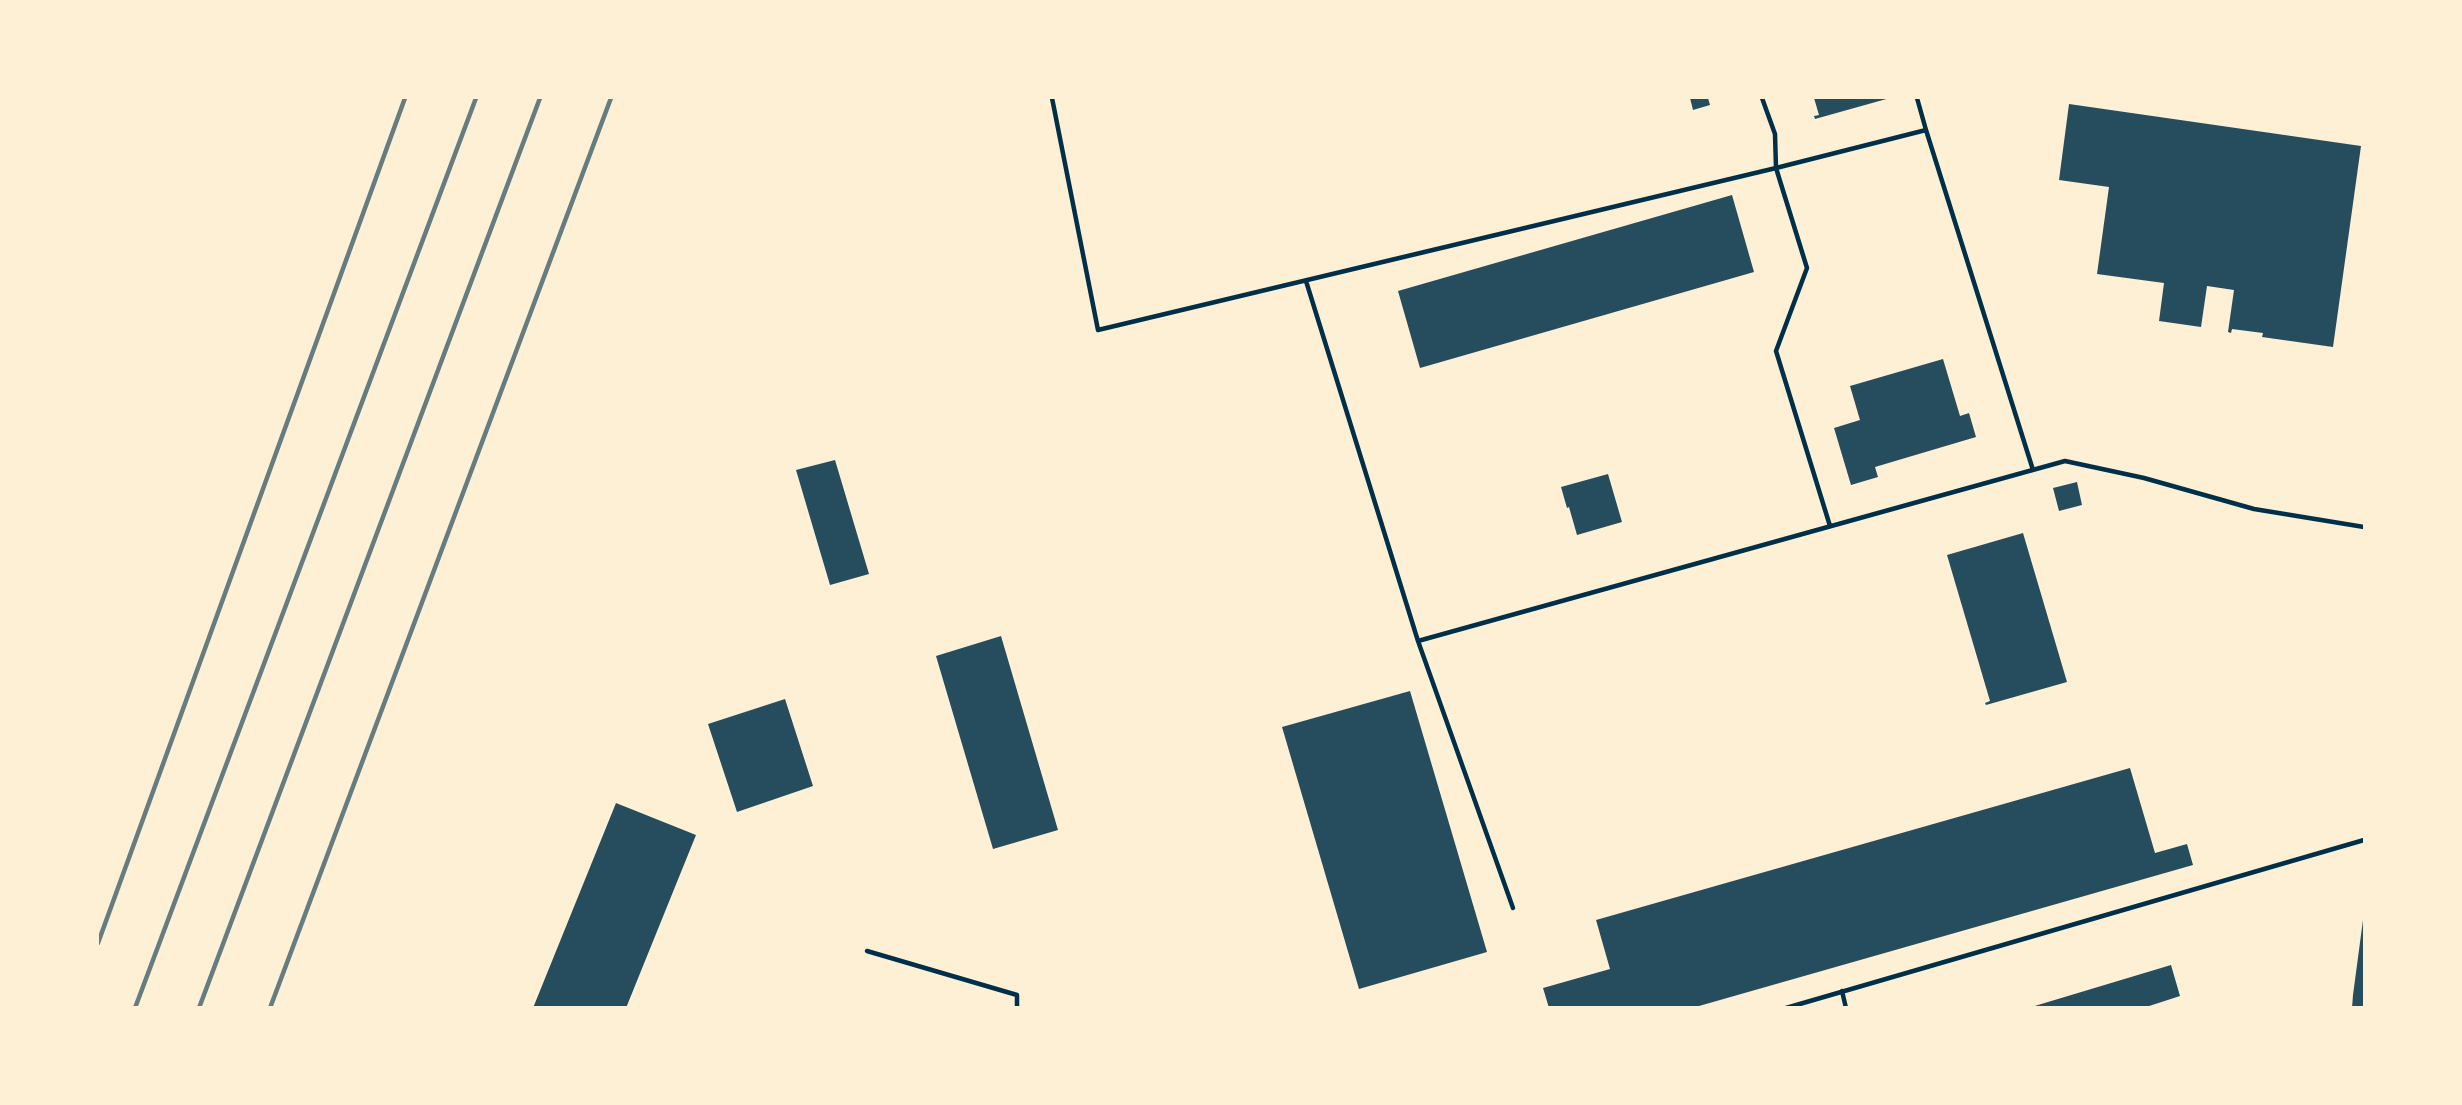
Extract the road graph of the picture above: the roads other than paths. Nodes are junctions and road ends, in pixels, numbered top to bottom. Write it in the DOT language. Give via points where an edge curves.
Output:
graph roads {
  1 [pos="1052,98"];
  2 [pos="1762,98"];
  3 [pos="1917,98"];
  4 [pos="1926,130"];
  5 [pos="1776,168"];
  6 [pos="1306,281"];
  7 [pos="2033,470"];
  8 [pos="1830,526"];
  9 [pos="2364,527"];
  10 [pos="1418,640"];
  11 [pos="2364,840"];
  12 [pos="1513,908"];
  13 [pos="867,951"];
  14 [pos="1842,992"];
  15 [pos="1017,1008"];
  16 [pos="1786,1008"];
  17 [pos="1846,1008"];
  1 -- 6 [label="lane" via="1098,330"];
  2 -- 5 [label="lane" via="1775,134"];
  3 -- 4 [label="lane"];
  4 -- 5 [label="lane"];
  4 -- 7 [label="lane"];
  5 -- 6 [label="lane"];
  5 -- 8 [label="lane" via="1807,268 1776,351"];
  6 -- 10 [label="lane"];
  7 -- 8 [label="lane"];
  7 -- 9 [label="lane" via="2065,461 2144,478 2253,509"];
  8 -- 10 [label="lane"];
  10 -- 12 [label="lane"];
  11 -- 14 [label="lane"];
  13 -- 15 [label="lane" via="1017,995"];
  14 -- 16 [label="lane"];
  14 -- 17 [label="lane"];
}
